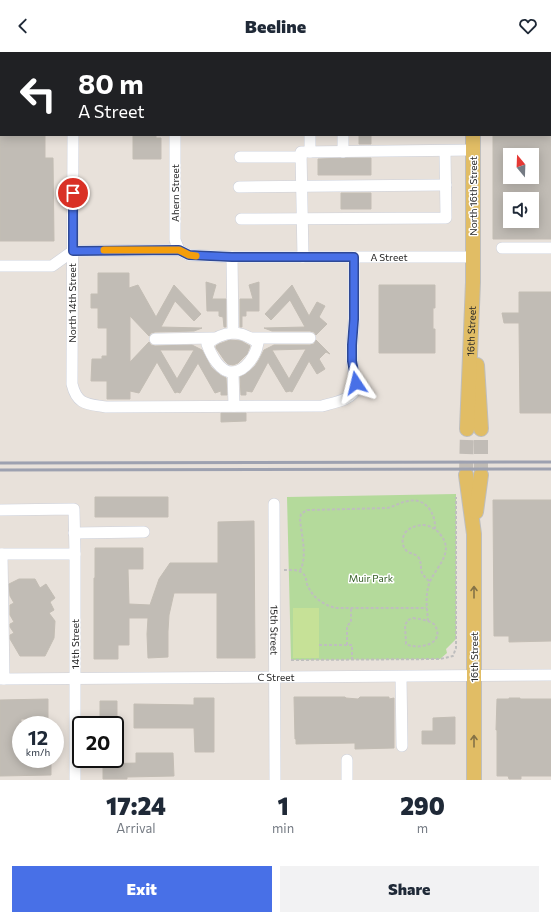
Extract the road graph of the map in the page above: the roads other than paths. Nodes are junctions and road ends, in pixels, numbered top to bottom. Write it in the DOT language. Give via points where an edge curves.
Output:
graph roads {
  1 [pos="73,136"];
  2 [pos="175,136"];
  3 [pos="310,136"];
  4 [pos="343,136"];
  5 [pos="473,136"];
  6 [pos="473,150"];
  7 [pos="446,151"];
  8 [pos="343,152"];
  9 [pos="306,155"];
  10 [pos="240,157"];
  11 [pos="446,185"];
  12 [pos="302,186"];
  13 [pos="239,187"];
  14 [pos="241,219"];
  15 [pos="302,220"];
  16 [pos="502,248"];
  17 [pos="551,248"];
  18 [pos="179,250"];
  19 [pos="73,251"];
  20 [pos="232,257"];
  21 [pos="303,257"];
  22 [pos="354,257"];
  23 [pos="473,258"];
  24 [pos="0,266"];
  25 [pos="473,282"];
  26 [pos="233,332"];
  27 [pos="214,338"];
  28 [pos="251,338"];
  29 [pos="310,338"];
  30 [pos="155,339"];
  31 [pos="233,372"];
  32 [pos="234,406"];
  33 [pos="481,428"];
  34 [pos="467,429"];
  35 [pos="466,475"];
  36 [pos="481,475"];
  37 [pos="274,504"];
  38 [pos="0,510"];
  39 [pos="144,532"];
  40 [pos="74,533"];
  41 [pos="474,534"];
  42 [pos="1,554"];
  43 [pos="75,554"];
  44 [pos="551,675"];
  45 [pos="475,676"];
  46 [pos="401,677"];
  47 [pos="274,678"];
  48 [pos="2,679"];
  49 [pos="75,679"];
  50 [pos="402,746"];
  51 [pos="347,760"];
  52 [pos="75,780"];
  53 [pos="275,780"];
  54 [pos="347,780"];
  55 [pos="474,780"];
  1 -- 19 [label="street, North 14th Street"];
  2 -- 18 [label="street, Ahern Street" via="175,240"];
  3 -- 9 [label="street"];
  4 -- 8 [label="street"];
  5 -- 6 [label="main road, North 16th Street"];
  6 -- 7 [label="street"];
  6 -- 23 [label="main road, North 16th Street"];
  7 -- 8 [label="street"];
  7 -- 11 [label="street"];
  8 -- 9 [label="street"];
  9 -- 10 [label="street"];
  9 -- 12 [label="street"];
  11 -- 12 [label="street"];
  11 -- 15 [label="street" via="446,218"];
  12 -- 13 [label="street"];
  12 -- 15 [label="street"];
  14 -- 15 [label="street"];
  15 -- 21 [label="street"];
  16 -- 17 [label="street"];
  18 -- 19 [label="street, A Street"];
  18 -- 20 [label="street, A Street" via="189,255"];
  19 -- 24 [label="street" via="52,266"];
  19 -- 32 [label="street, North 14th Street" via="72,384 78,398 91,405 106,407"];
  20 -- 21 [label="street, A Street"];
  20 -- 26 [label="street"];
  21 -- 22 [label="street, A Street"];
  22 -- 23 [label="street, A Street"];
  22 -- 32 [label="street" via="352,361 355,392 322,406"];
  23 -- 25 [label="main road, 16th Street"];
  25 -- 33 [label="main road, 16th Street"];
  25 -- 34 [label="main road, 16th Street"];
  26 -- 27 [label="street"];
  26 -- 28 [label="street"];
  27 -- 30 [label="street"];
  27 -- 31 [label="street" via="207,344 211,355 221,368"];
  28 -- 29 [label="street"];
  28 -- 31 [label="street" via="258,344 256,353 249,363"];
  31 -- 32 [label="street"];
  35 -- 41 [label="main road, 16th Street"];
  36 -- 41 [label="main road, 16th Street"];
  37 -- 47 [label="street, 15th Street"];
  38 -- 40 [label="street, 14th Street" via="74,509"];
  39 -- 40 [label="street"];
  40 -- 43 [label="street, 14th Street"];
  45 -- 41 [label="main road, 16th Street, one-way"];
  42 -- 43 [label="street"];
  42 -- 48 [label="street"];
  43 -- 49 [label="street, 14th Street"];
  44 -- 45 [label="street, C Street"];
  45 -- 46 [label="street, C Street"];
  55 -- 45 [label="main road, 16th Street, one-way"];
  46 -- 47 [label="street, C Street"];
  46 -- 50 [label="street"];
  47 -- 49 [label="street, C Street"];
  47 -- 53 [label="street, 15th Street"];
  48 -- 49 [label="street, C Street"];
  49 -- 52 [label="street, 14th Street"];
  51 -- 54 [label="street"];
}
